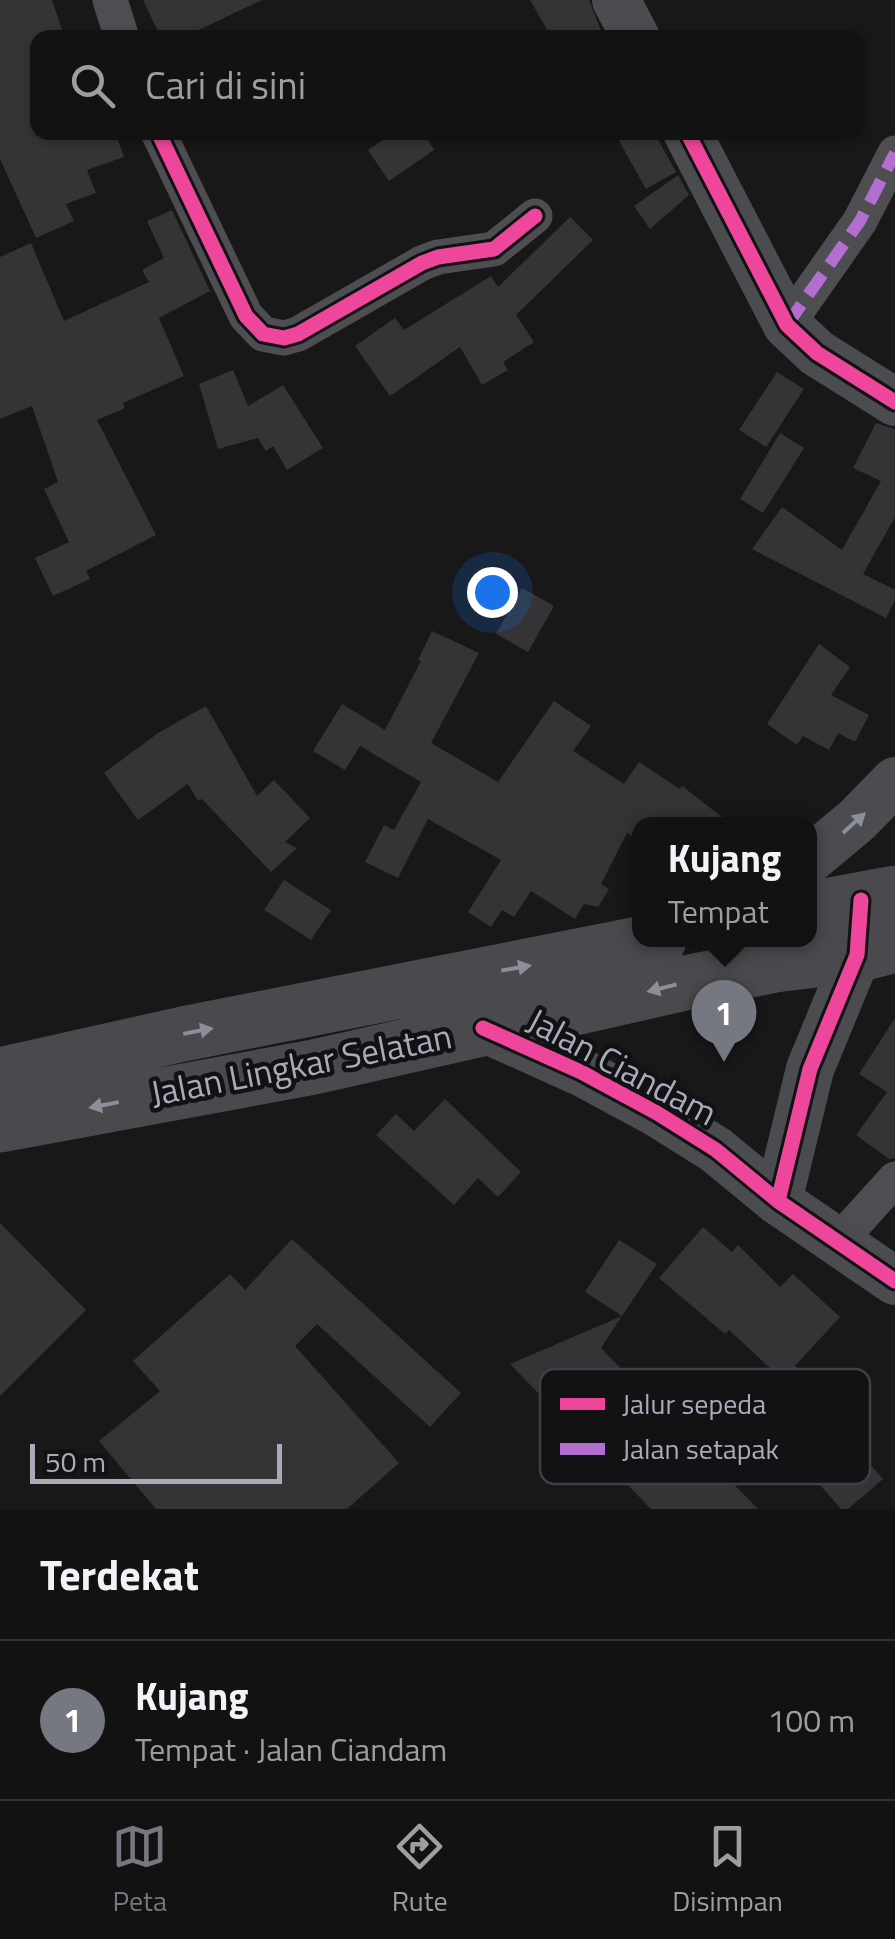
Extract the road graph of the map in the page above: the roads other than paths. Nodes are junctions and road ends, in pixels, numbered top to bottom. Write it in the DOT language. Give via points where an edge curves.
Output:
graph roads {
  1 [pos="110,0"];
  2 [pos="616,0"];
  3 [pos="119,30"];
  4 [pos="632,30"];
  5 [pos="162,140"];
  6 [pos="691,140"];
  7 [pos="895,153"];
  8 [pos="535,216"];
  9 [pos="787,325"];
  10 [pos="895,402"];
  11 [pos="895,781"];
  12 [pos="817,853"];
  13 [pos="855,901"];
  14 [pos="632,945"];
  15 [pos="876,950"];
  16 [pos="482,1028"];
  17 [pos="0,1076"];
  18 [pos="0,1125"];
  19 [pos="895,1179"];
  20 [pos="778,1200"];
  21 [pos="838,1242"];
  22 [pos="895,1281"];
  1 -- 3 [label="street"];
  2 -- 4 [label="street"];
  5 -- 8 [label="street" via="246,316 274,338 298,334 422,263 494,249"];
  6 -- 9 [label="street"];
  7 -- 9 [label="street" via="860,221"];
  9 -- 10 [label="street" via="817,353"];
  12 -- 11 [label="street, one-way"];
  13 -- 15 [label="street"];
  17 -- 14 [label="main road, Jalan Lingkar Selatan, one-way"];
  15 -- 16 [label="main road, Jalan Lingkar Selatan, one-way" via="739,972"];
  15 -- 20 [label="street" via="810,1069"];
  16 -- 18 [label="main road, Jalan Lingkar Selatan, one-way" via="314,1068"];
  16 -- 20 [label="street, Jalan Ciandam" via="657,1112"];
  19 -- 21 [label="street"];
  20 -- 21 [label="street, Jalan Ciandam"];
  21 -- 22 [label="street, Jalan Ciandam"];
}
